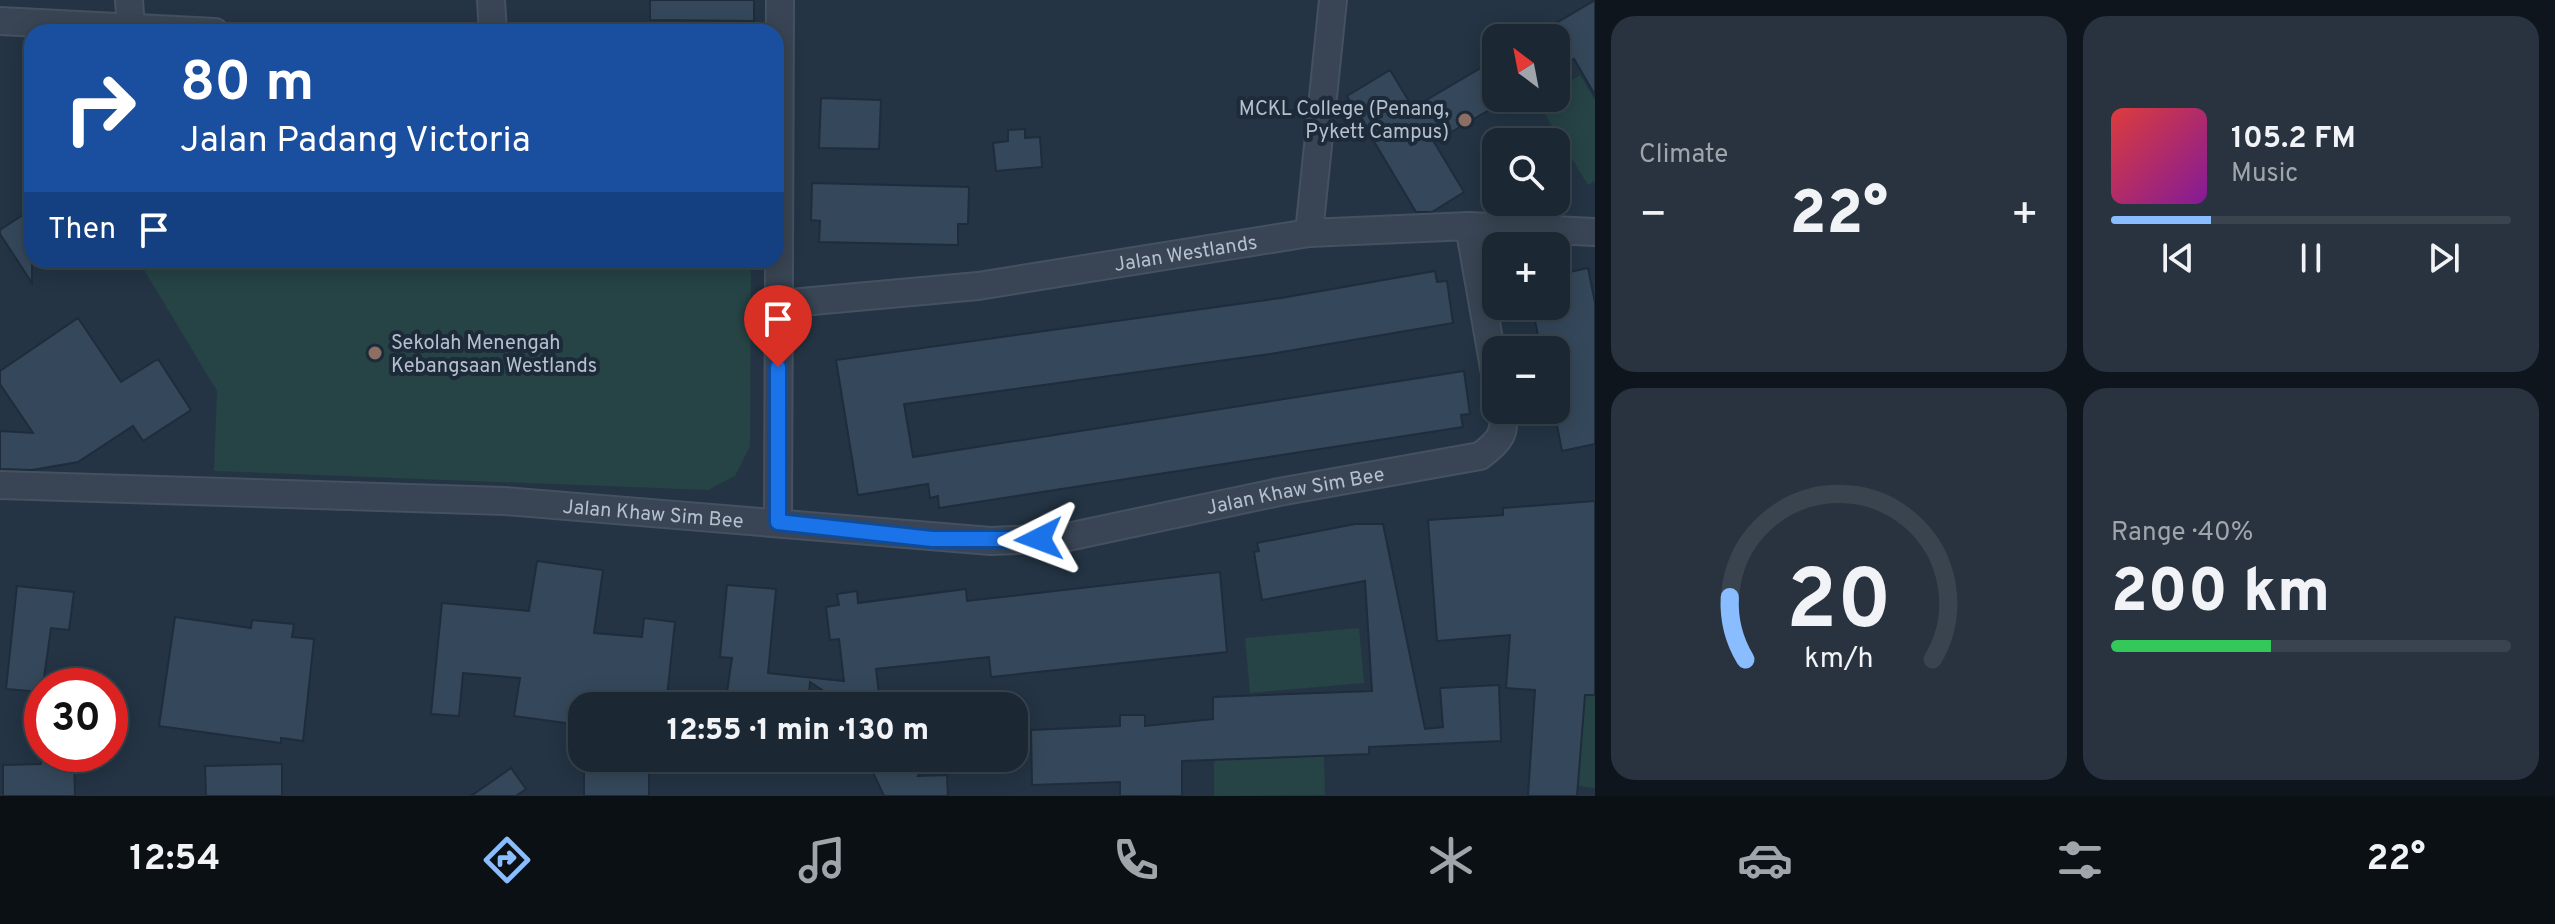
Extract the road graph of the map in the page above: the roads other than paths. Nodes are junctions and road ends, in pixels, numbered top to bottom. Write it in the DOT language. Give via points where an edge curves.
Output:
graph roads {
  1 [pos="129,0"];
  2 [pos="491,0"];
  3 [pos="780,0"];
  4 [pos="1333,0"];
  5 [pos="0,21"];
  6 [pos="66,24"];
  7 [pos="131,24"];
  8 [pos="492,24"];
  9 [pos="779,24"];
  10 [pos="1469,226"];
  11 [pos="1595,232"];
  12 [pos="1309,233"];
  13 [pos="779,268"];
  14 [pos="779,304"];
  15 [pos="1488,336"];
  16 [pos="1505,424"];
  17 [pos="0,485"];
  18 [pos="778,522"];
  1 -- 7 [label="street"];
  2 -- 8 [label="street"];
  3 -- 9 [label="street"];
  4 -- 12 [label="street"];
  5 -- 6 [label="street"];
  10 -- 11 [label="street, Jalan Westlands"];
  10 -- 12 [label="street, Jalan Westlands"];
  10 -- 15 [label="street"];
  12 -- 14 [label="street, Jalan Westlands" via="978,286"];
  13 -- 14 [label="street"];
  14 -- 18 [label="street"];
  16 -- 18 [label="street, Jalan Khaw Sim Bee" via="1499,443 1480,456 1063,538 947,539"];
  17 -- 18 [label="street, Jalan Khaw Sim Bee" via="505,501"];
}
